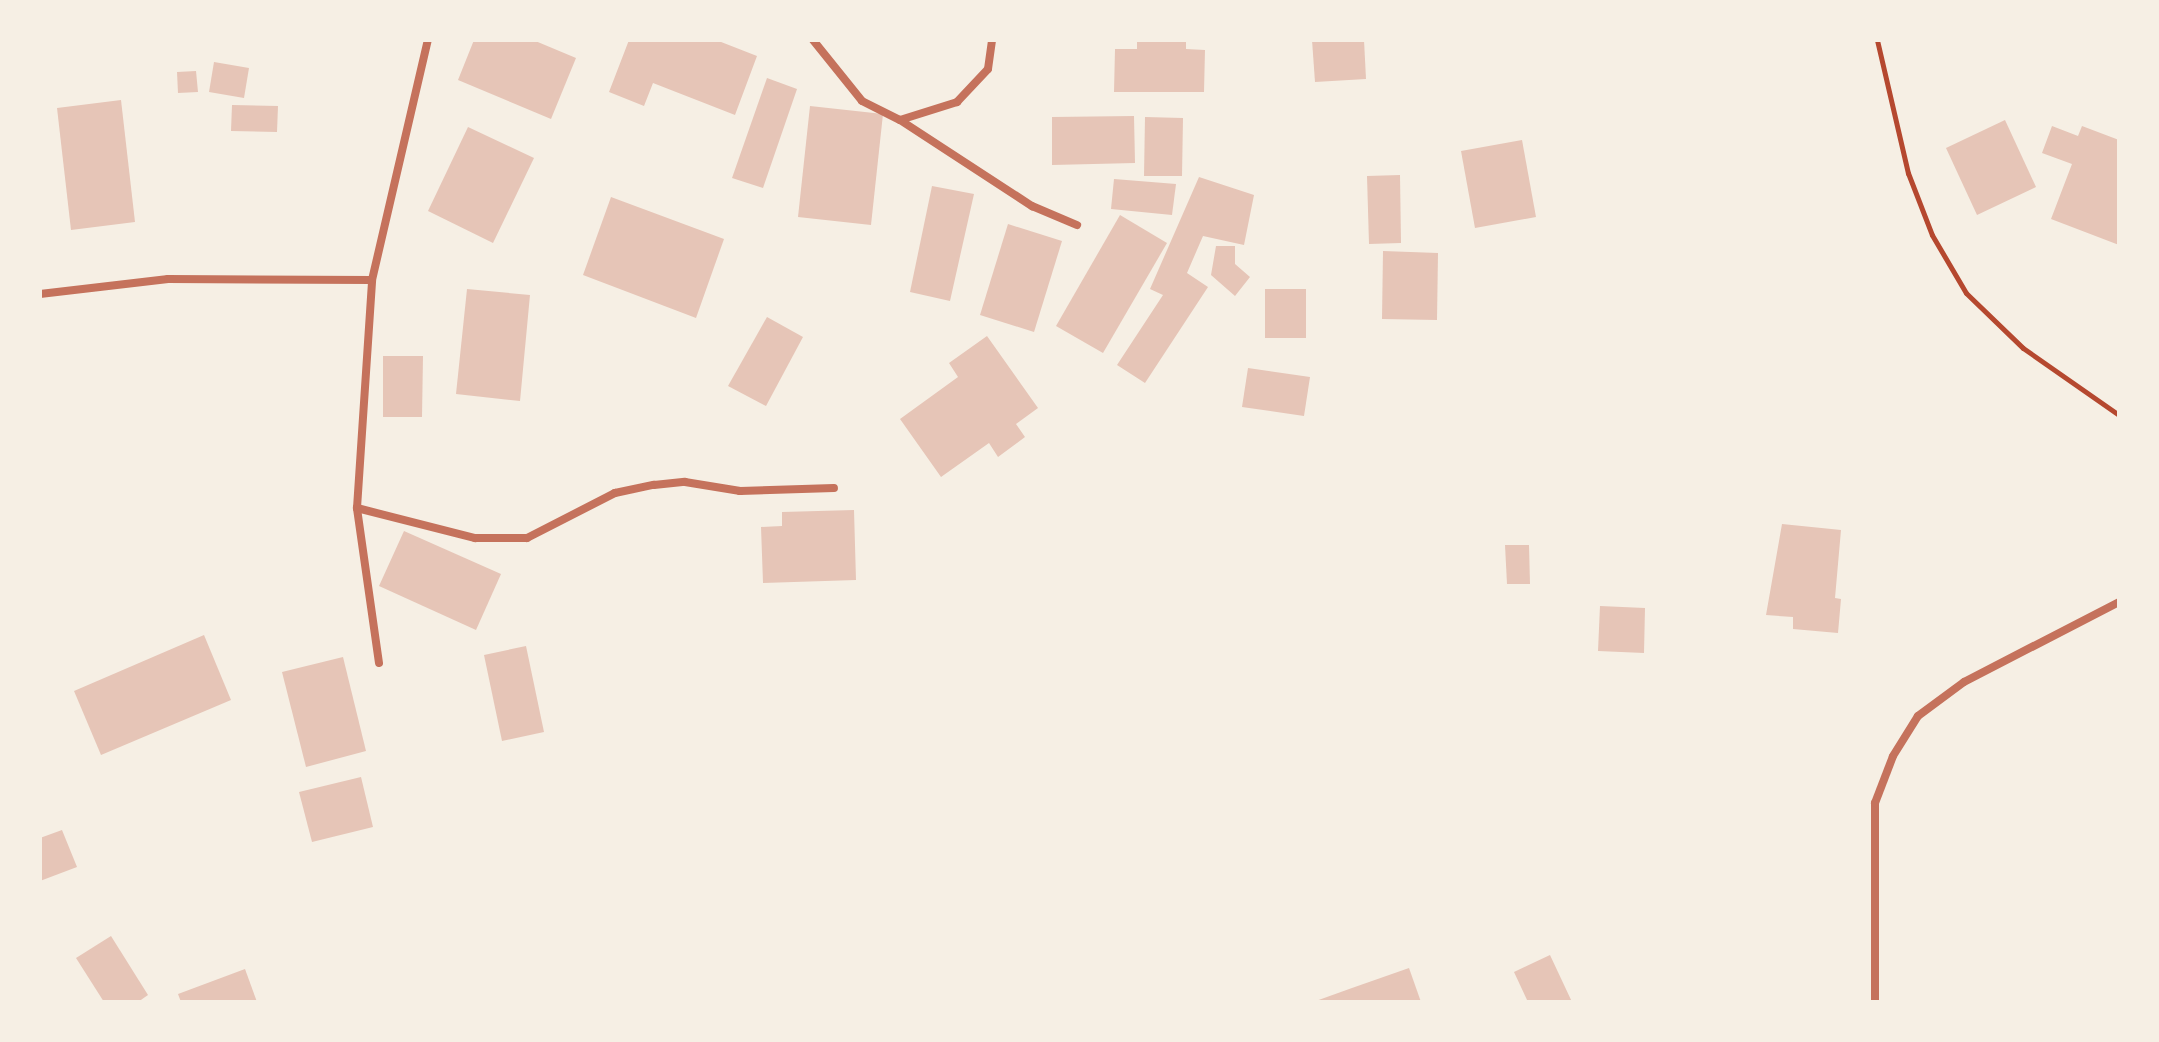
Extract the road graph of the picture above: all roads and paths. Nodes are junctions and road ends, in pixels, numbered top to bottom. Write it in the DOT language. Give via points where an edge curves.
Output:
graph roads {
  1 [pos="428,40"];
  2 [pos="813,40"];
  3 [pos="992,40"];
  4 [pos="1877,40"];
  5 [pos="900,120"];
  6 [pos="1077,225"];
  7 [pos="372,280"];
  8 [pos="40,294"];
  9 [pos="2119,415"];
  10 [pos="834,488"];
  11 [pos="357,508"];
  12 [pos="2119,602"];
  13 [pos="379,663"];
  14 [pos="1875,1002"];
  1 -- 7 [label="street"];
  2 -- 5 [label="street" via="862,101"];
  3 -- 5 [label="street" via="988,69 957,102"];
  4 -- 9 [label="path" via="1908,173 1932,235 1966,293 2023,348"];
  5 -- 6 [label="street" via="1032,206"];
  7 -- 8 [label="street" via="168,279"];
  7 -- 11 [label="street"];
  10 -- 11 [label="street" via="740,491 685,482 654,485 615,493 527,538 475,538"];
  11 -- 13 [label="street"];
  12 -- 14 [label="street" via="1964,682 1918,716 1893,756 1875,803"];
}
